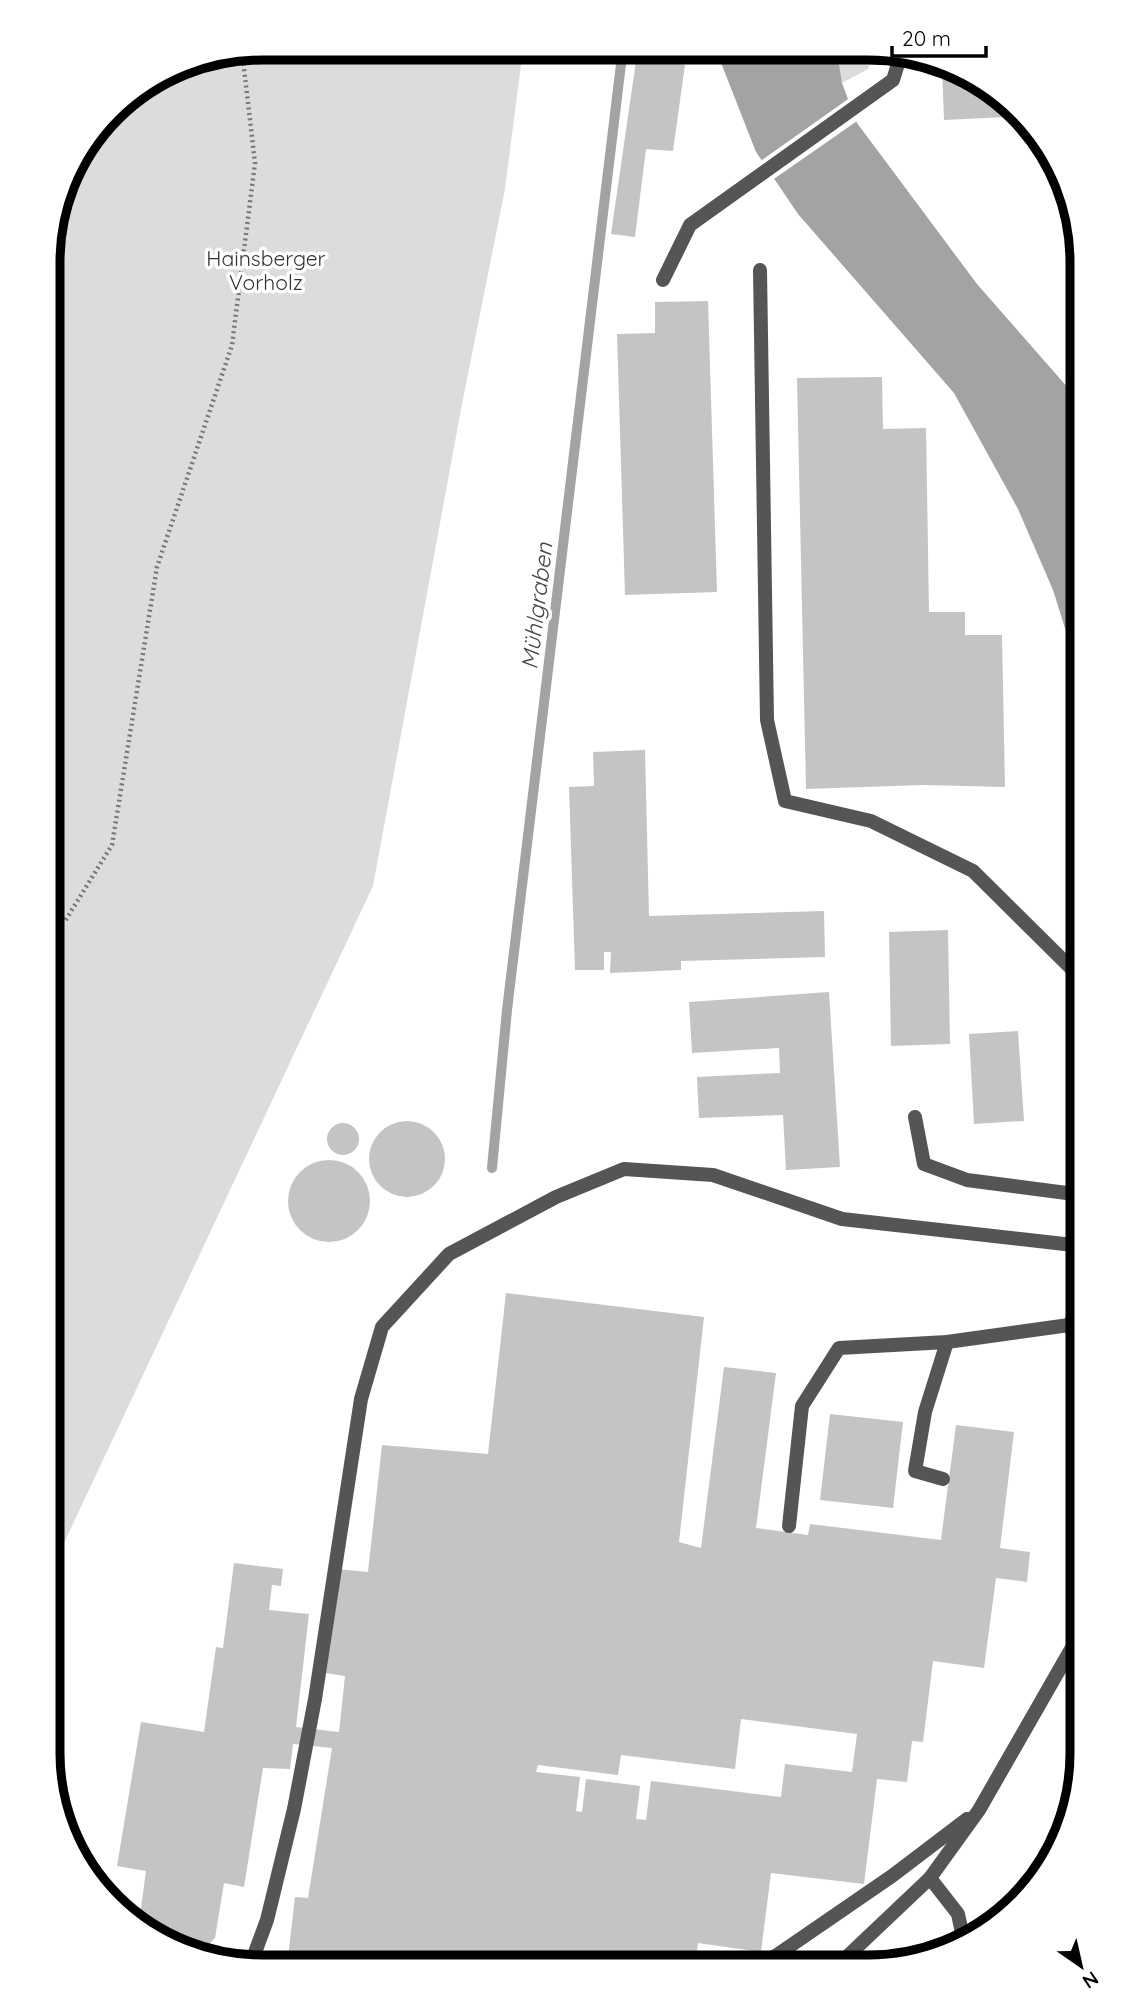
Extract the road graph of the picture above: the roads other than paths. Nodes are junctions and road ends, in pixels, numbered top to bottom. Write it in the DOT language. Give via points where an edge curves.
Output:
graph roads {
  1 [pos="899,62"];
  2 [pos="760,270"];
  3 [pos="663,280"];
  4 [pos="1070,967"];
  5 [pos="915,1116"];
  6 [pos="1070,1193"];
  7 [pos="1070,1245"];
  8 [pos="1069,1325"];
  9 [pos="947,1342"];
  10 [pos="943,1479"];
  11 [pos="789,1526"];
  12 [pos="1070,1651"];
  13 [pos="979,1810"];
  14 [pos="930,1878"];
  15 [pos="962,1932"];
  16 [pos="254,1955"];
  17 [pos="777,1955"];
  18 [pos="849,1955"];
  1 -- 3 [label="lane" via="893,80 870,99 691,225"];
  2 -- 4 [label="lane" via="767,720 785,801 871,821 972,872"];
  5 -- 6 [label="lane" via="924,1164 967,1180"];
  7 -- 16 [label="lane" via="842,1219 713,1175 624,1169 556,1197 449,1254 382,1327 361,1399 297,1797"];
  8 -- 9 [label="lane"];
  9 -- 10 [label="lane" via="925,1412 915,1471"];
  9 -- 11 [label="lane" via="839,1348 802,1406"];
  12 -- 13 [label="lane"];
  13 -- 14 [label="lane"];
  13 -- 17 [label="lane"];
  14 -- 15 [label="lane" via="958,1914"];
  14 -- 18 [label="lane"];
}
